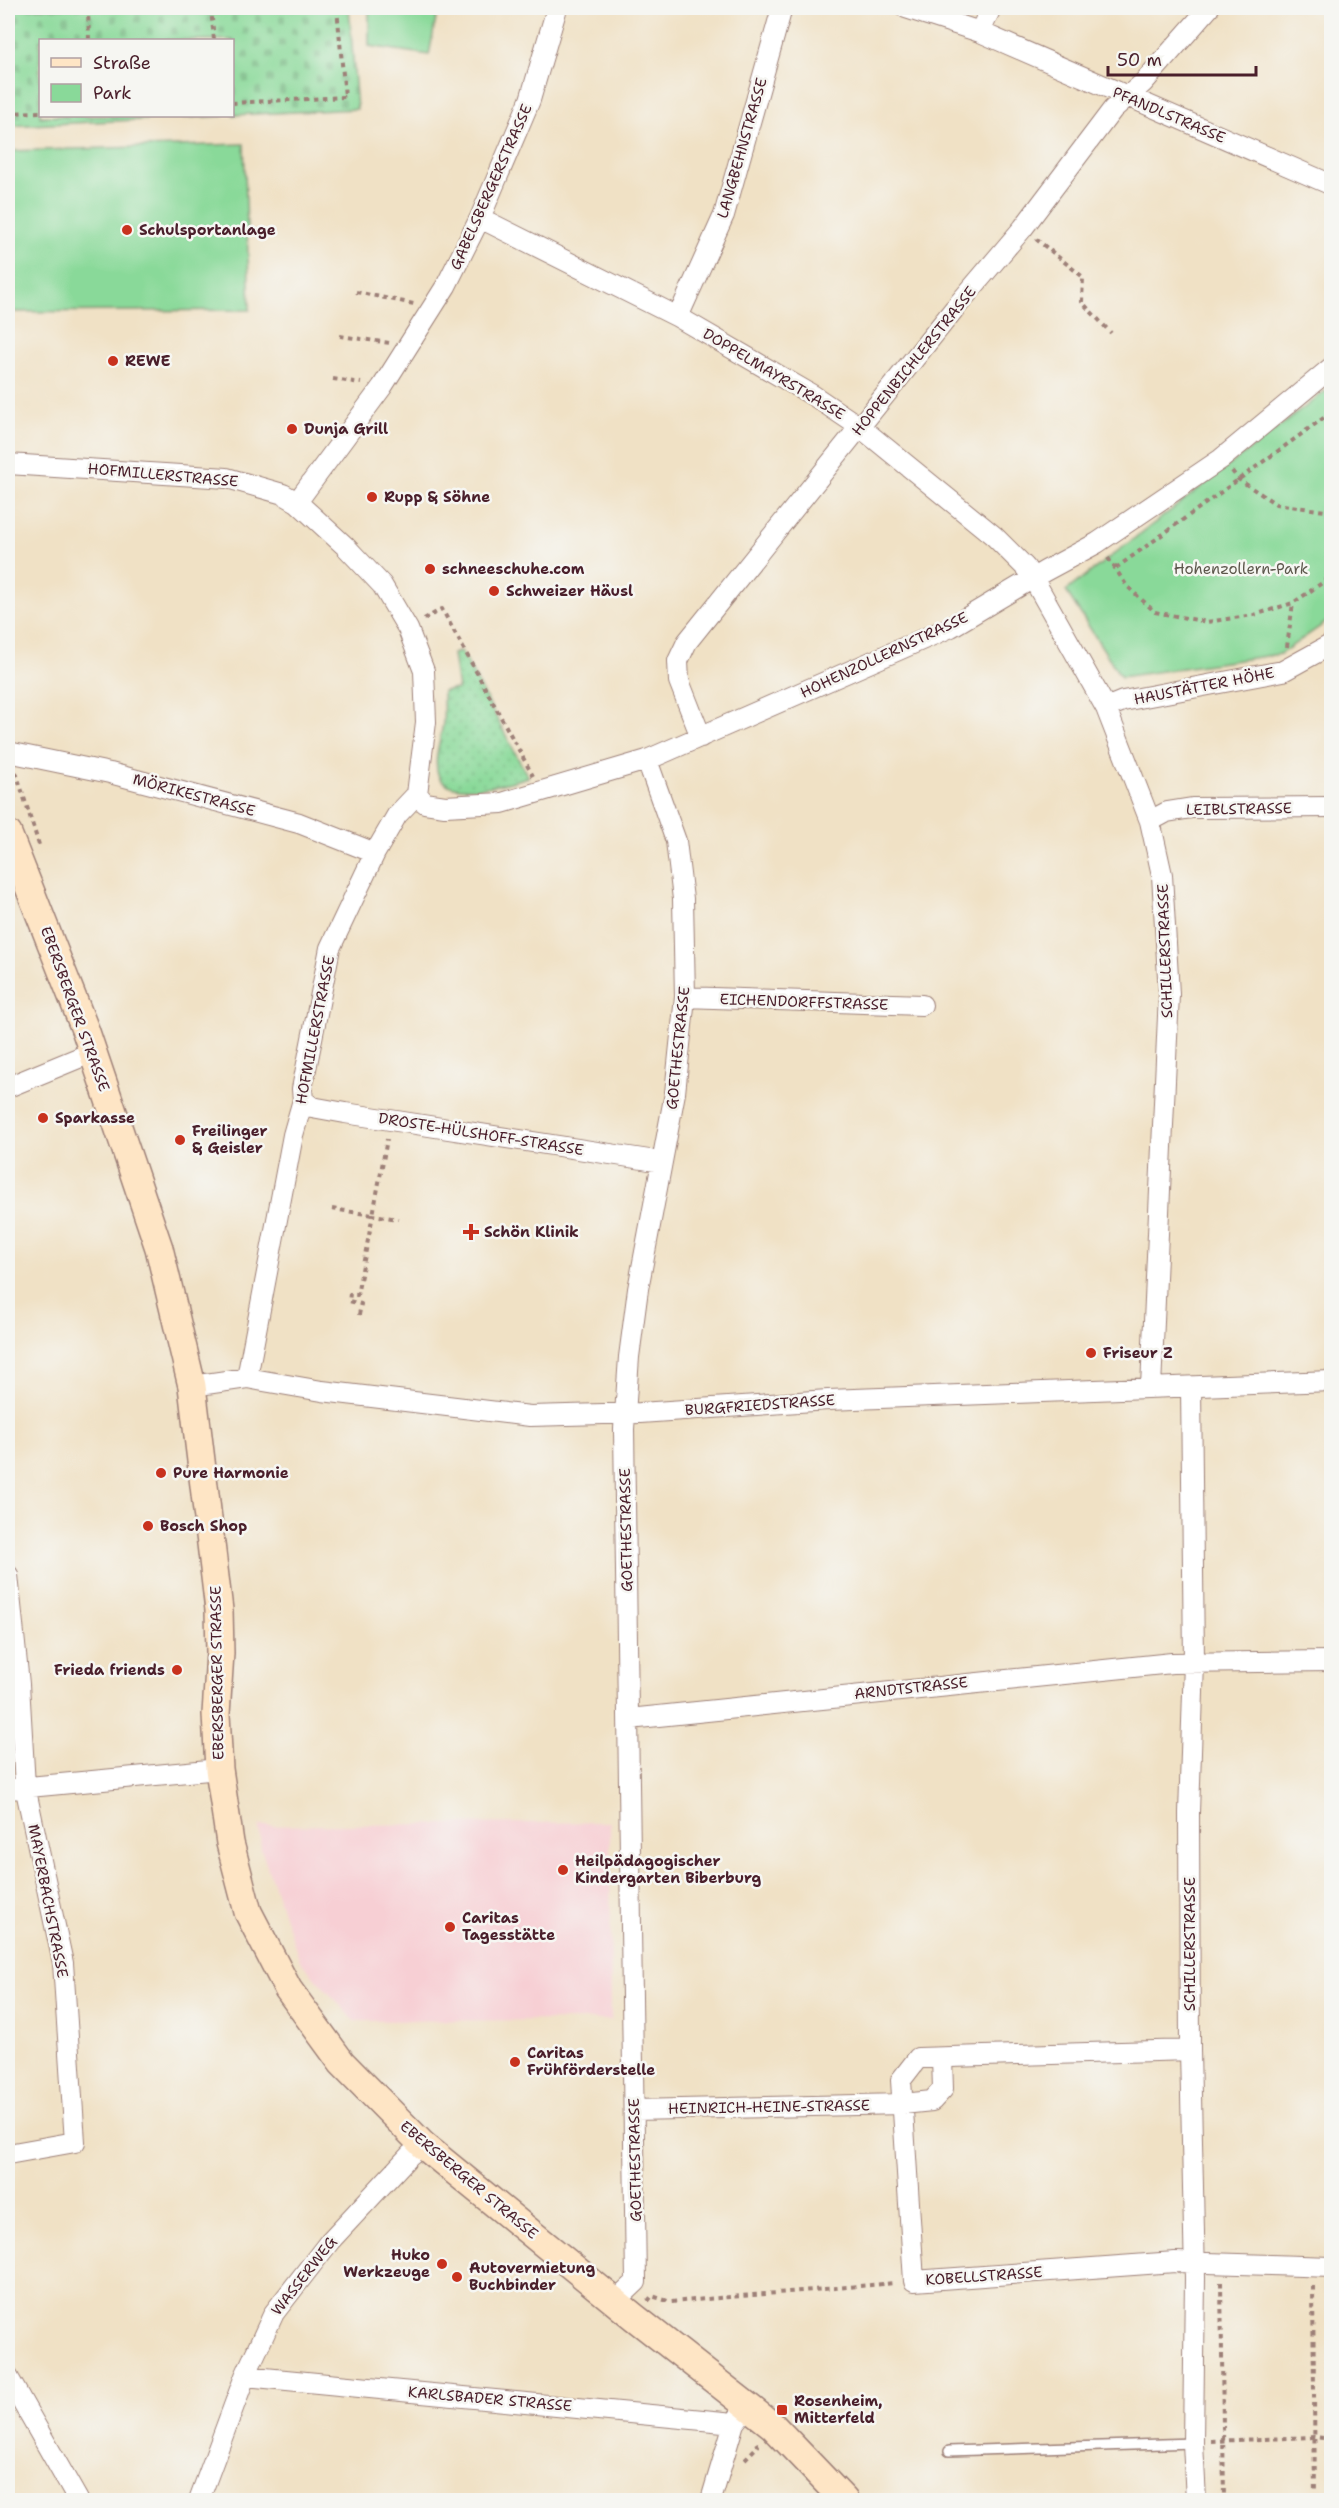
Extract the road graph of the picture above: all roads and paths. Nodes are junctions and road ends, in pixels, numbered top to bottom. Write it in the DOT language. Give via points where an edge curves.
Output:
graph roads {
  1 [pos="88,8"];
  2 [pos="211,8"];
  3 [pos="337,8"];
  4 [pos="557,8"];
  5 [pos="782,8"];
  6 [pos="906,8"];
  7 [pos="991,8"];
  8 [pos="1209,8"];
  9 [pos="980,32"];
  10 [pos="89,39"];
  11 [pos="214,39"];
  12 [pos="1126,97"];
  13 [pos="234,103"];
  14 [pos="39,112"];
  15 [pos="8,113"];
  16 [pos="1332,184"];
  17 [pos="480,218"];
  18 [pos="1023,228"];
  19 [pos="356,292"];
  20 [pos="432,308"];
  21 [pos="678,317"];
  22 [pos="1112,333"];
  23 [pos="340,336"];
  24 [pos="408,346"];
  25 [pos="1332,368"];
  26 [pos="333,379"];
  27 [pos="382,387"];
  28 [pos="1332,412"];
  29 [pos="860,427"];
  30 [pos="1221,459"];
  31 [pos="8,464"];
  32 [pos="1238,479"];
  33 [pos="297,502"];
  34 [pos="1332,512"];
  35 [pos="1097,543"];
  36 [pos="1116,568"];
  37 [pos="1332,576"];
  38 [pos="1034,580"];
  39 [pos="1293,603"];
  40 [pos="408,629"];
  41 [pos="1332,644"];
  42 [pos="1283,671"];
  43 [pos="1107,708"];
  44 [pos="701,737"];
  45 [pos="8,752"];
  46 [pos="647,760"];
  47 [pos="542,793"];
  48 [pos="417,794"];
  49 [pos="1332,807"];
  50 [pos="1150,821"];
  51 [pos="8,834"];
  52 [pos="375,853"];
  53 [pos="685,998"];
  54 [pos="922,1005"];
  55 [pos="93,1052"];
  56 [pos="8,1087"];
  57 [pos="303,1100"];
  58 [pos="390,1119"];
  59 [pos="663,1162"];
  60 [pos="332,1209"];
  61 [pos="373,1215"];
  62 [pos="398,1219"];
  63 [pos="359,1315"];
  64 [pos="247,1378"];
  65 [pos="1332,1381"];
  66 [pos="192,1386"];
  67 [pos="1150,1387"];
  68 [pos="1191,1387"];
  69 [pos="625,1414"];
  70 [pos="8,1575"];
  71 [pos="1332,1661"];
  72 [pos="1194,1662"];
  73 [pos="629,1719"];
  74 [pos="219,1769"];
  75 [pos="16,1787"];
  76 [pos="1190,2050"];
  77 [pos="942,2058"];
  78 [pos="903,2104"];
  79 [pos="634,2110"];
  80 [pos="423,2145"];
  81 [pos="8,2154"];
  82 [pos="1322,2267"];
  83 [pos="1195,2270"];
  84 [pos="914,2281"];
  85 [pos="625,2309"];
  86 [pos="245,2376"];
  87 [pos="8,2378"];
  88 [pos="740,2415"];
  89 [pos="1314,2437"];
  90 [pos="1332,2439"];
  91 [pos="1222,2440"];
  92 [pos="1193,2443"];
  93 [pos="949,2451"];
  94 [pos="78,2500"];
  95 [pos="199,2500"];
  96 [pos="711,2500"];
  97 [pos="844,2500"];
  98 [pos="1196,2500"];
  99 [pos="1224,2500"];
  100 [pos="1315,2500"];
  1 -- 10 [label="path"];
  2 -- 11 [label="path"];
  3 -- 13 [label="path" via="345,97"];
  4 -- 17 [label="street, GABELSBERGERSTRASSE" via="530,100"];
  5 -- 21 [label="street, LANGBEHNSTRASSE" via="724,214"];
  6 -- 9 [label="street, PFANDLSTRASSE"];
  7 -- 9 [label="street"];
  8 -- 12 [label="street, HOPPENBICHLERSTRASSE"];
  9 -- 12 [label="street, PFANDLSTRASSE"];
  12 -- 16 [label="street, PFANDLSTRASSE"];
  12 -- 18 [label="street, HOPPENBICHLERSTRASSE"];
  14 -- 15 [label="path"];
  17 -- 20 [label="street, GABELSBERGERSTRASSE"];
  17 -- 21 [label="street, DOPPELMAYRSTRASSE"];
  18 -- 22 [label="path" via="1083,277 1082,302"];
  18 -- 29 [label="street, HOPPENBICHLERSTRASSE"];
  19 -- 20 [label="path"];
  20 -- 24 [label="street, GABELSBERGERSTRASSE"];
  21 -- 29 [label="street, DOPPELMAYRSTRASSE"];
  23 -- 24 [label="path"];
  24 -- 27 [label="street, GABELSBERGERSTRASSE"];
  25 -- 30 [label="street, HOHENZOLLERNSTRASSE"];
  26 -- 27 [label="path"];
  27 -- 33 [label="street, GABELSBERGERSTRASSE"];
  28 -- 32 [label="path"];
  29 -- 38 [label="street, DOPPELMAYRSTRASSE" via="994,536"];
  29 -- 44 [label="street, HOPPENBICHLERSTRASSE" via="687,642 678,662 679,681"];
  30 -- 32 [label="path"];
  30 -- 35 [label="street, HOHENZOLLERNSTRASSE"];
  31 -- 33 [label="street, HOFMILLERSTRASSE" via="228,478"];
  32 -- 34 [label="path" via="1276,504"];
  32 -- 36 [label="path"];
  33 -- 40 [label="street, HOFMILLERSTRASSE" via="382,585"];
  35 -- 36 [label="path"];
  35 -- 38 [label="street, HOHENZOLLERNSTRASSE"];
  36 -- 39 [label="path" via="1127,586 1155,612 1206,622 1254,615"];
  37 -- 39 [label="path"];
  38 -- 43 [label="street, SCHILLERSTRASSE"];
  38 -- 44 [label="street, HOHENZOLLERNSTRASSE" via="951,627"];
  39 -- 42 [label="path"];
  40 -- 47 [label="path" via="441,609"];
  40 -- 48 [label="street, HOFMILLERSTRASSE" via="424,671 426,722"];
  41 -- 42 [label="street, HAUSTÄTTER HÖHE"];
  42 -- 43 [label="street, HAUSTÄTTER HÖHE" via="1123,700"];
  43 -- 50 [label="street, SCHILLERSTRASSE"];
  44 -- 46 [label="street, HOHENZOLLERNSTRASSE"];
  45 -- 52 [label="street, MÖRIKESTRASSE" via="110,773 299,823"];
  46 -- 47 [label="street, HOHENZOLLERNSTRASSE"];
  46 -- 53 [label="street, GOETHESTRASSE" via="676,841 683,899"];
  47 -- 48 [label="street, HOHENZOLLERNSTRASSE" via="502,803 445,806 425,802"];
  48 -- 52 [label="street, HOFMILLERSTRASSE" via="397,815"];
  49 -- 50 [label="street, LEIBLSTRASSE" via="1192,808 1167,812"];
  50 -- 67 [label="street, SCHILLERSTRASSE" via="1162,875 1169,994"];
  51 -- 55 [label="street, EBERSBERGER STRASSE"];
  52 -- 57 [label="street, HOFMILLERSTRASSE" via="330,948"];
  53 -- 54 [label="street, EICHENDORFFSTRASSE"];
  53 -- 59 [label="street, GOETHESTRASSE"];
  55 -- 56 [label="street"];
  55 -- 66 [label="street, EBERSBERGER STRASSE" via="159,1248"];
  57 -- 58 [label="street, DROSTE-HÜLSHOFF-STRASSE" via="312,1107"];
  57 -- 64 [label="street, HOFMILLERSTRASSE"];
  58 -- 59 [label="street, DROSTE-HÜLSHOFF-STRASSE"];
  58 -- 61 [label="path"];
  59 -- 69 [label="street, GOETHESTRASSE" via="638,1288"];
  60 -- 61 [label="path"];
  61 -- 62 [label="path"];
  61 -- 63 [label="path" via="357,1295 350,1294 349,1301 361,1304"];
  64 -- 66 [label="street, BURGFRIEDSTRASSE"];
  64 -- 69 [label="street, BURGFRIEDSTRASSE" via="530,1416"];
  65 -- 68 [label="street, BURGFRIEDSTRASSE"];
  66 -- 74 [label="street, EBERSBERGER STRASSE" via="219,1610"];
  67 -- 68 [label="street, BURGFRIEDSTRASSE"];
  67 -- 69 [label="street, BURGFRIEDSTRASSE" via="828,1400"];
  68 -- 72 [label="street, SCHILLERSTRASSE"];
  69 -- 73 [label="street, GOETHESTRASSE"];
  70 -- 75 [label="street" via="20,1684"];
  71 -- 72 [label="street, ARNDTSTRASSE"];
  72 -- 73 [label="street, ARNDTSTRASSE"];
  72 -- 76 [label="street, SCHILLERSTRASSE" via="1189,1813"];
  73 -- 79 [label="street, GOETHESTRASSE"];
  74 -- 75 [label="street"];
  74 -- 80 [label="street, EBERSBERGER STRASSE" via="230,1843 248,1912 288,1989 342,2063"];
  75 -- 81 [label="street, MAYERBACHSTRASSE" via="63,1963 75,2142"];
  76 -- 77 [label="street"];
  76 -- 83 [label="street, SCHILLERSTRASSE"];
  77 -- 78 [label="street" via="918,2058 901,2080"];
  77 -- 78 [label="street, HEINRICH-HEINE-STRASSE" via="943,2089 932,2101"];
  78 -- 79 [label="street, HEINRICH-HEINE-STRASSE"];
  78 -- 84 [label="street, KOBELLSTRASSE"];
  79 -- 85 [label="street, GOETHESTRASSE" via="636,2282"];
  80 -- 85 [label="street, EBERSBERGER STRASSE"];
  80 -- 86 [label="street, WASSERWEG" via="330,2241 274,2313"];
  82 -- 83 [label="street, KOBELLSTRASSE"];
  82 -- 89 [label="path"];
  83 -- 84 [label="street, KOBELLSTRASSE"];
  83 -- 91 [label="path" via="1221,2281"];
  83 -- 92 [label="street, SCHILLERSTRASSE"];
  84 -- 85 [label="path" via="671,2302 652,2296"];
  85 -- 88 [label="street, EBERSBERGER STRASSE"];
  86 -- 88 [label="street, KARLSBADER STRASSE"];
  86 -- 95 [label="street, WASSERWEG"];
  87 -- 94 [label="street"];
  88 -- 96 [label="street"];
  88 -- 97 [label="street, EBERSBERGER STRASSE" via="772,2426"];
  89 -- 90 [label="path"];
  89 -- 91 [label="path"];
  89 -- 100 [label="path"];
  91 -- 92 [label="path"];
  91 -- 99 [label="path"];
  92 -- 93 [label="lane"];
  92 -- 98 [label="street, SCHILLERSTRASSE"];
}
